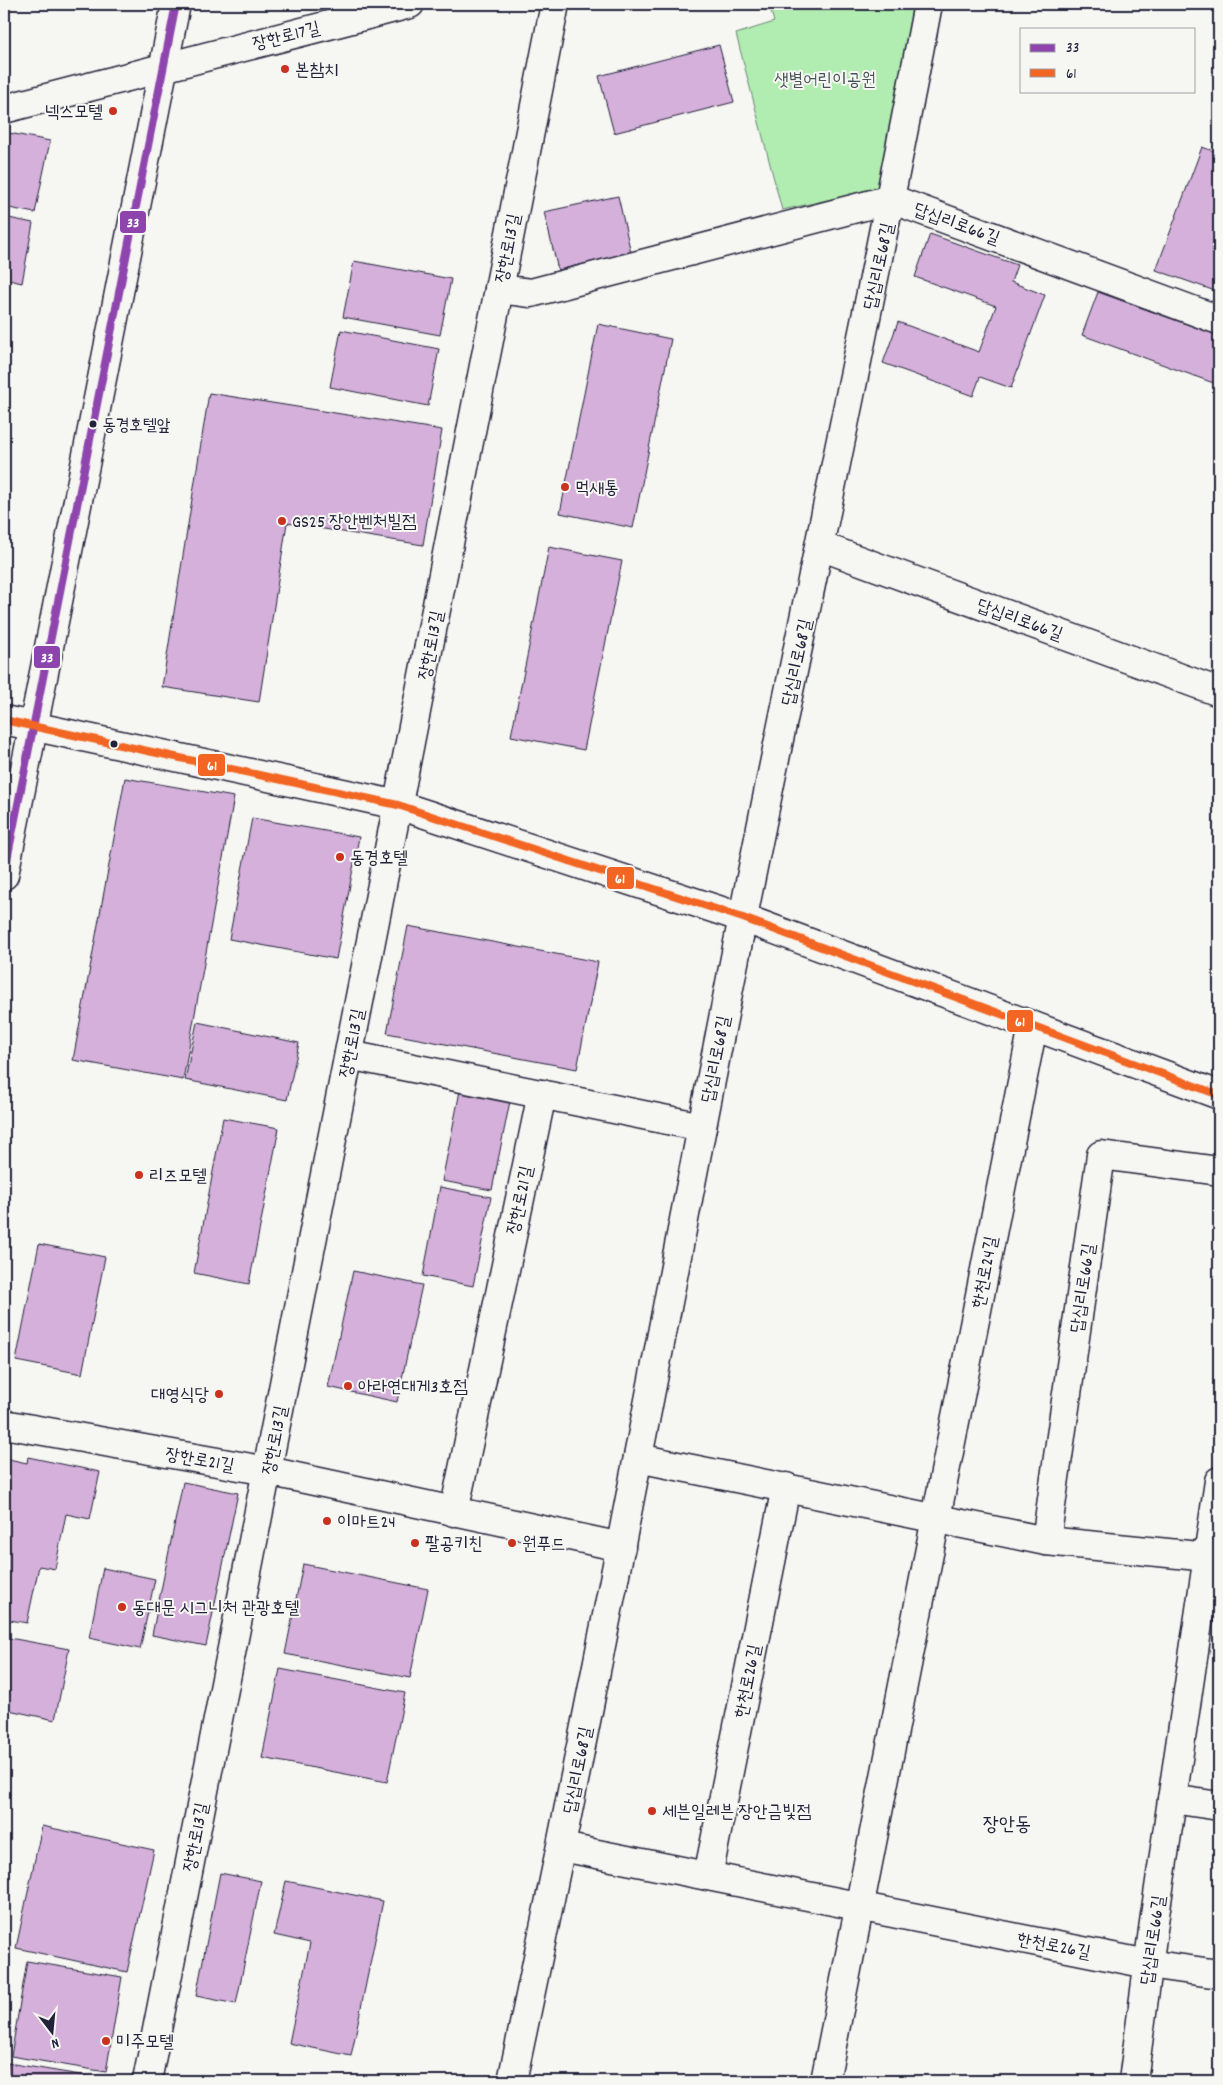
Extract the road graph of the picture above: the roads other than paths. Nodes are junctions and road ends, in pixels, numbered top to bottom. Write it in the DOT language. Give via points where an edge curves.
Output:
graph roads {
  1 [pos="176,4"];
  2 [pos="410,4"];
  3 [pos="555,4"];
  4 [pos="928,4"];
  5 [pos="163,67"];
  6 [pos="4,109"];
  7 [pos="891,199"];
  8 [pos="499,289"];
  9 [pos="1219,320"];
  10 [pos="820,546"];
  11 [pos="1219,692"];
  12 [pos="4,720"];
  13 [pos="34,727"];
  14 [pos="398,805"];
  15 [pos="4,875"];
  16 [pos="743,918"];
  17 [pos="1033,1026"];
  18 [pos="349,1054"];
  19 [pos="542,1094"];
  20 [pos="1219,1094"];
  21 [pos="702,1126"];
  22 [pos="1219,1171"];
  23 [pos="4,1424"];
  24 [pos="638,1458"];
  25 [pos="268,1472"];
  26 [pos="786,1487"];
  27 [pos="1219,1487"];
  28 [pos="454,1512"];
  29 [pos="935,1518"];
  30 [pos="1046,1541"];
  31 [pos="621,1547"];
  32 [pos="1214,1557"];
  33 [pos="1172,1799"];
  34 [pos="1219,1806"];
  35 [pos="562,1847"];
  36 [pos="708,1876"];
  37 [pos="860,1906"];
  38 [pos="1148,1964"];
  39 [pos="1219,1974"];
  40 [pos="147,2081"];
  41 [pos="512,2081"];
  42 [pos="826,2081"];
  43 [pos="1133,2081"];
  1 -- 5 [label="street"];
  2 -- 5 [label="street, 장한로17길"];
  3 -- 8 [label="street, 장한로13길"];
  4 -- 7 [label="street, 답십리로68길"];
  5 -- 6 [label="street, 장한로17길"];
  5 -- 13 [label="street"];
  7 -- 8 [label="street, 답십리로68길" via="531,293"];
  7 -- 9 [label="street, 답십리로66길"];
  7 -- 10 [label="street, 답십리로68길"];
  8 -- 14 [label="street, 장한로13길"];
  10 -- 11 [label="street, 답십리로66길"];
  10 -- 16 [label="street, 답십리로68길"];
  12 -- 13 [label="street"];
  13 -- 14 [label="street"];
  13 -- 15 [label="street"];
  14 -- 16 [label="street"];
  14 -- 18 [label="street, 장한로13길"];
  16 -- 17 [label="street"];
  16 -- 21 [label="street, 답십리로68길"];
  17 -- 20 [label="street"];
  17 -- 29 [label="street, 한천로24길"];
  18 -- 19 [label="street, 답십리로68길"];
  18 -- 25 [label="street, 장한로13길"];
  19 -- 21 [label="street, 답십리로68길"];
  19 -- 28 [label="street, 장한로21길"];
  21 -- 24 [label="street, 답십리로68길"];
  22 -- 30 [label="street, 답십리로66길" via="1101,1154"];
  23 -- 25 [label="street, 장한로21길"];
  24 -- 26 [label="street"];
  24 -- 31 [label="street, 답십리로68길"];
  25 -- 28 [label="street, 장한로21길"];
  25 -- 40 [label="street, 장한로13길"];
  26 -- 29 [label="street"];
  26 -- 36 [label="street, 한천로26길"];
  27 -- 32 [label="street, 답십리로66길"];
  28 -- 31 [label="street, 장한로21길"];
  29 -- 30 [label="street"];
  29 -- 37 [label="street"];
  30 -- 32 [label="street"];
  31 -- 35 [label="street, 답십리로68길"];
  32 -- 33 [label="street, 답십리로66길"];
  33 -- 34 [label="street"];
  33 -- 38 [label="street, 답십리로66길"];
  35 -- 36 [label="street, 한천로26길"];
  35 -- 41 [label="street, 답십리로68길"];
  36 -- 37 [label="street, 한천로26길"];
  37 -- 38 [label="street, 한천로26길"];
  37 -- 42 [label="street"];
  38 -- 39 [label="street, 한천로26길"];
  38 -- 43 [label="street, 답십리로66길"];
}
